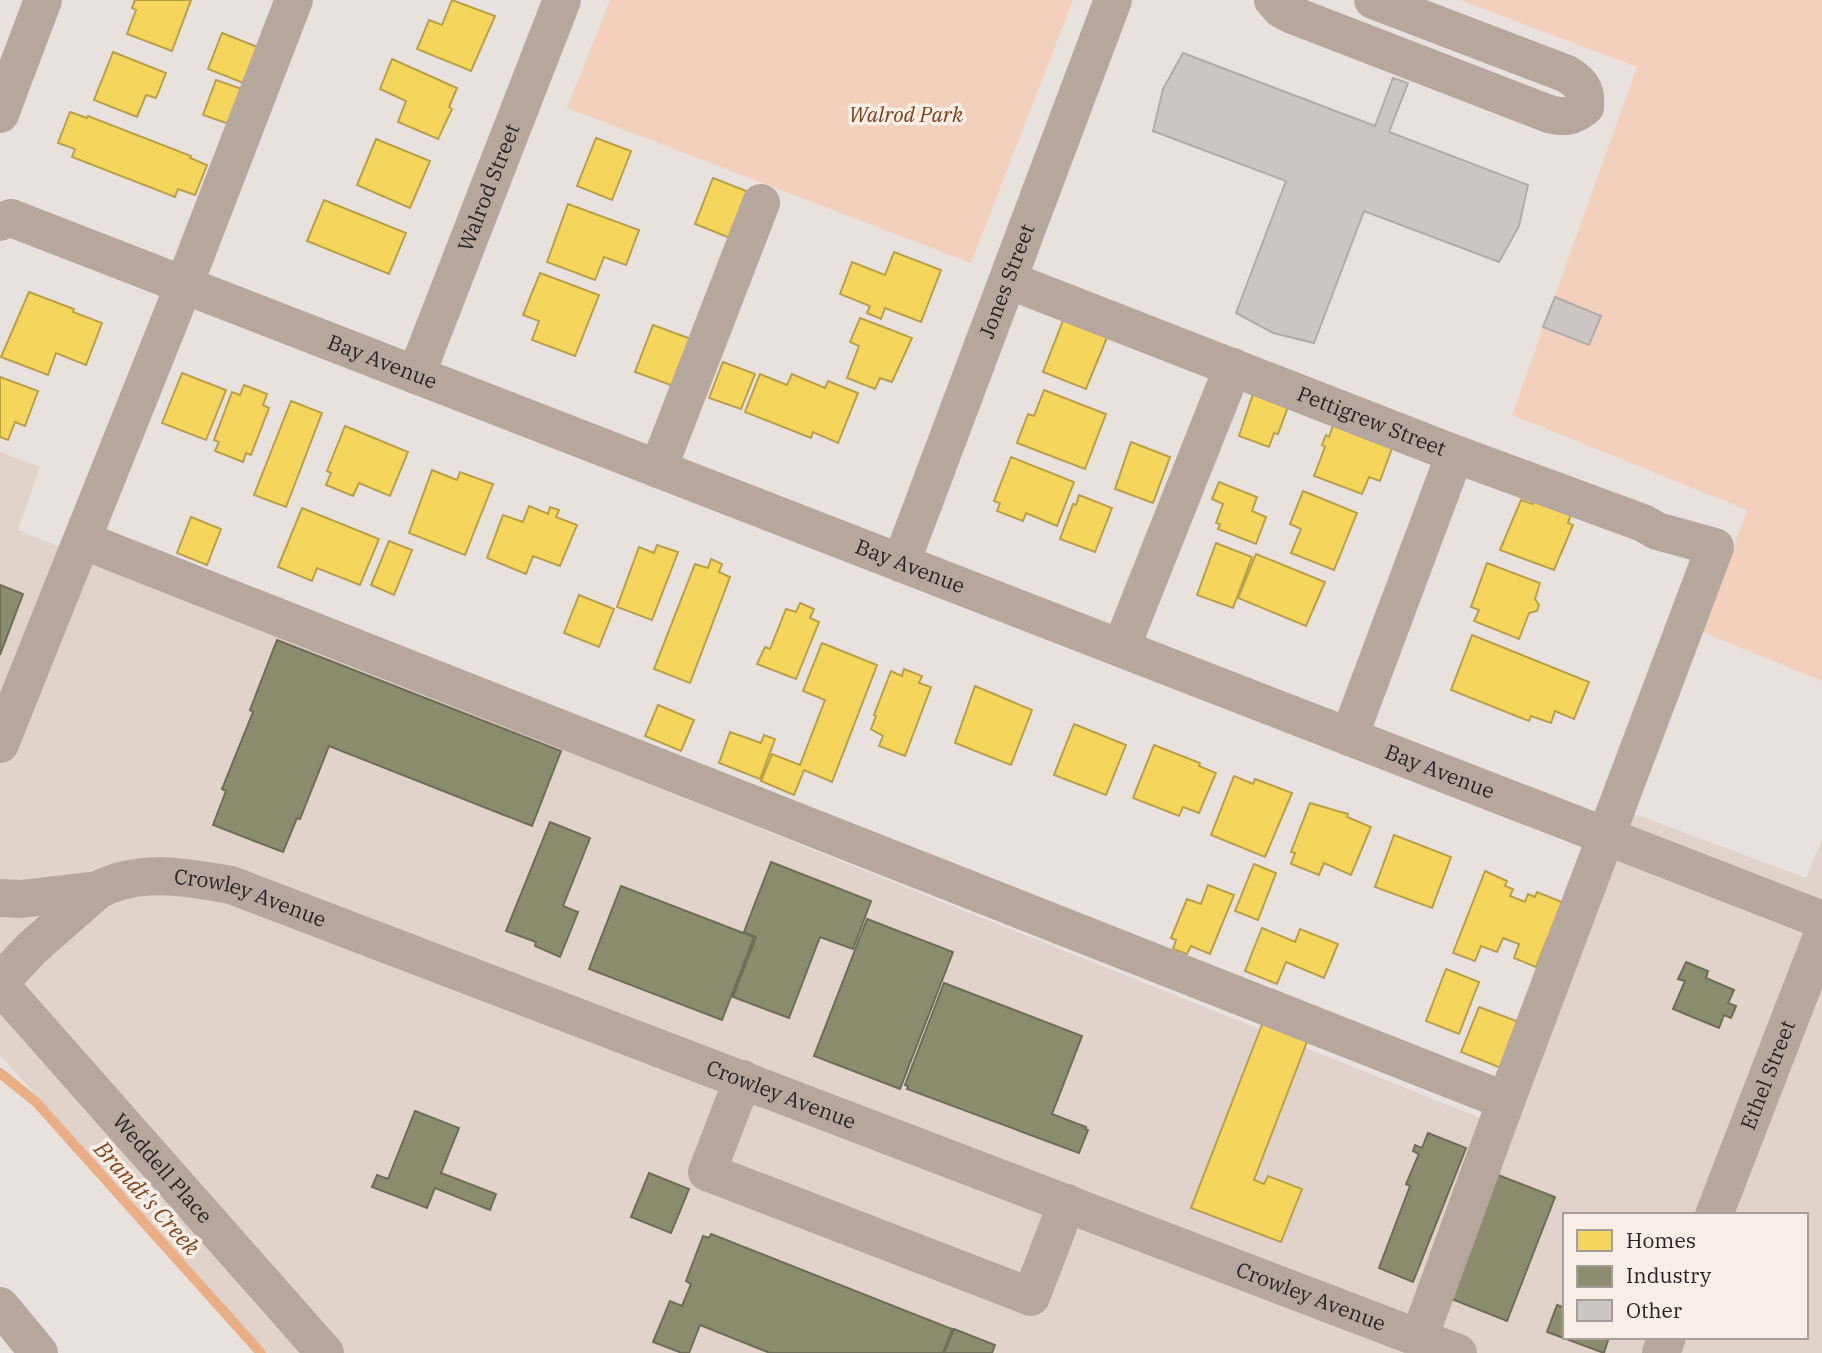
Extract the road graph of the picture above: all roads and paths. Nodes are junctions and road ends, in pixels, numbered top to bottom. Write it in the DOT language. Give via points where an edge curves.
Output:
graph roads {
  1 [pos="43,0"];
  2 [pos="294,0"];
  3 [pos="562,0"];
  4 [pos="1114,0"];
  5 [pos="1273,0"];
  6 [pos="1373,0"];
  7 [pos="11,50"];
  8 [pos="0,114"];
  9 [pos="761,203"];
  10 [pos="0,222"];
  11 [pos="1008,280"];
  12 [pos="184,285"];
  13 [pos="1233,367"];
  14 [pos="416,374"];
  15 [pos="1455,454"];
  16 [pos="658,469"];
  17 [pos="82,540"];
  18 [pos="901,563"];
  19 [pos="1121,648"];
  20 [pos="1349,737"];
  21 [pos="0,744"];
  22 [pos="1606,836"];
  23 [pos="98,890"];
  24 [pos="0,898"];
  25 [pos="1822,920"];
  26 [pos="1822,936"];
  27 [pos="0,983"];
  28 [pos="743,1079"];
  29 [pos="1506,1101"];
  30 [pos="1066,1203"];
  31 [pos="1715,1213"];
  32 [pos="0,1307"];
  33 [pos="1419,1338"];
  34 [pos="39,1353"];
  35 [pos="325,1353"];
  36 [pos="1458,1353"];
  1 -- 7 [label="street"];
  2 -- 12 [label="street"];
  3 -- 14 [label="street, Walrod Street"];
  4 -- 11 [label="street, Jones Street"];
  5 -- 6 [label="street" via="1290,14 1549,114 1564,118 1585,107 1584,88 1567,74"];
  7 -- 8 [label="street"];
  9 -- 16 [label="street"];
  10 -- 12 [label="street, Bay Avenue" via="11,218"];
  11 -- 13 [label="street, Pettigrew Street"];
  11 -- 18 [label="street, Jones Street"];
  12 -- 14 [label="street, Bay Avenue"];
  12 -- 17 [label="street"];
  13 -- 15 [label="street, Pettigrew Street"];
  13 -- 19 [label="street"];
  14 -- 16 [label="street, Bay Avenue"];
  15 -- 20 [label="street, Pettigrew Street"];
  15 -- 22 [label="street" via="1657,531 1715,547"];
  16 -- 18 [label="street, Bay Avenue"];
  17 -- 21 [label="street"];
  17 -- 29 [label="street"];
  18 -- 19 [label="street, Bay Avenue"];
  19 -- 20 [label="street, Bay Avenue"];
  20 -- 22 [label="street, Bay Avenue"];
  22 -- 25 [label="street, Bay Avenue"];
  22 -- 29 [label="street"];
  23 -- 24 [label="street, Crowley Avenue"];
  23 -- 27 [label="street, Crowley Avenue"];
  23 -- 28 [label="street, Crowley Avenue" via="154,876 231,885"];
  26 -- 31 [label="street, Ethel Street"];
  27 -- 35 [label="street, Weddell Place"];
  28 -- 30 [label="street, Crowley Avenue"];
  28 -- 30 [label="street" via="707,1172 1031,1297"];
  29 -- 33 [label="street"];
  30 -- 33 [label="street, Crowley Avenue"];
  32 -- 34 [label="street"];
  33 -- 36 [label="street, Crowley Avenue"];
}
